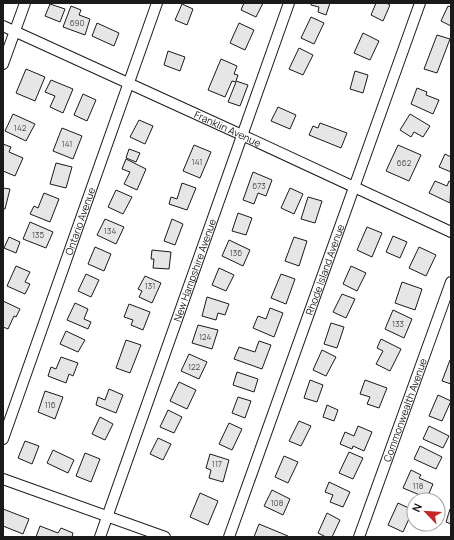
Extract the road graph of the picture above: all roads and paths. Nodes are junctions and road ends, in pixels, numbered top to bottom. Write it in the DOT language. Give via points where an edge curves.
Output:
graph roads {
  1 [pos="25,3"];
  2 [pos="157,3"];
  3 [pos="289,3"];
  4 [pos="420,3"];
  5 [pos="3,26"];
  6 [pos="15,31"];
  7 [pos="3,64"];
  8 [pos="129,84"];
  9 [pos="242,135"];
  10 [pos="354,187"];
  11 [pos="451,232"];
  12 [pos="451,282"];
  13 [pos="3,439"];
  14 [pos="3,479"];
  15 [pos="107,516"];
  16 [pos="100,537"];
  17 [pos="165,537"];
  18 [pos="229,537"];
  19 [pos="359,537"];
  1 -- 6 [label="street"];
  2 -- 8 [label="street, Ontario Avenue"];
  3 -- 9 [label="street, New Hampshire Avenue"];
  4 -- 10 [label="street, Rhode Island Avenue"];
  5 -- 6 [label="street, Franklin Avenue"];
  6 -- 7 [label="street"];
  6 -- 8 [label="street, Franklin Avenue"];
  8 -- 9 [label="street, Franklin Avenue"];
  8 -- 13 [label="street, Ontario Avenue"];
  9 -- 10 [label="street, Franklin Avenue"];
  9 -- 15 [label="street, New Hampshire Avenue"];
  10 -- 11 [label="street, Franklin Avenue"];
  10 -- 18 [label="street, Rhode Island Avenue"];
  12 -- 19 [label="street, Commonwealth Avenue"];
  14 -- 15 [label="street"];
  15 -- 16 [label="street, New Hampshire Avenue"];
  15 -- 17 [label="street"];
}
